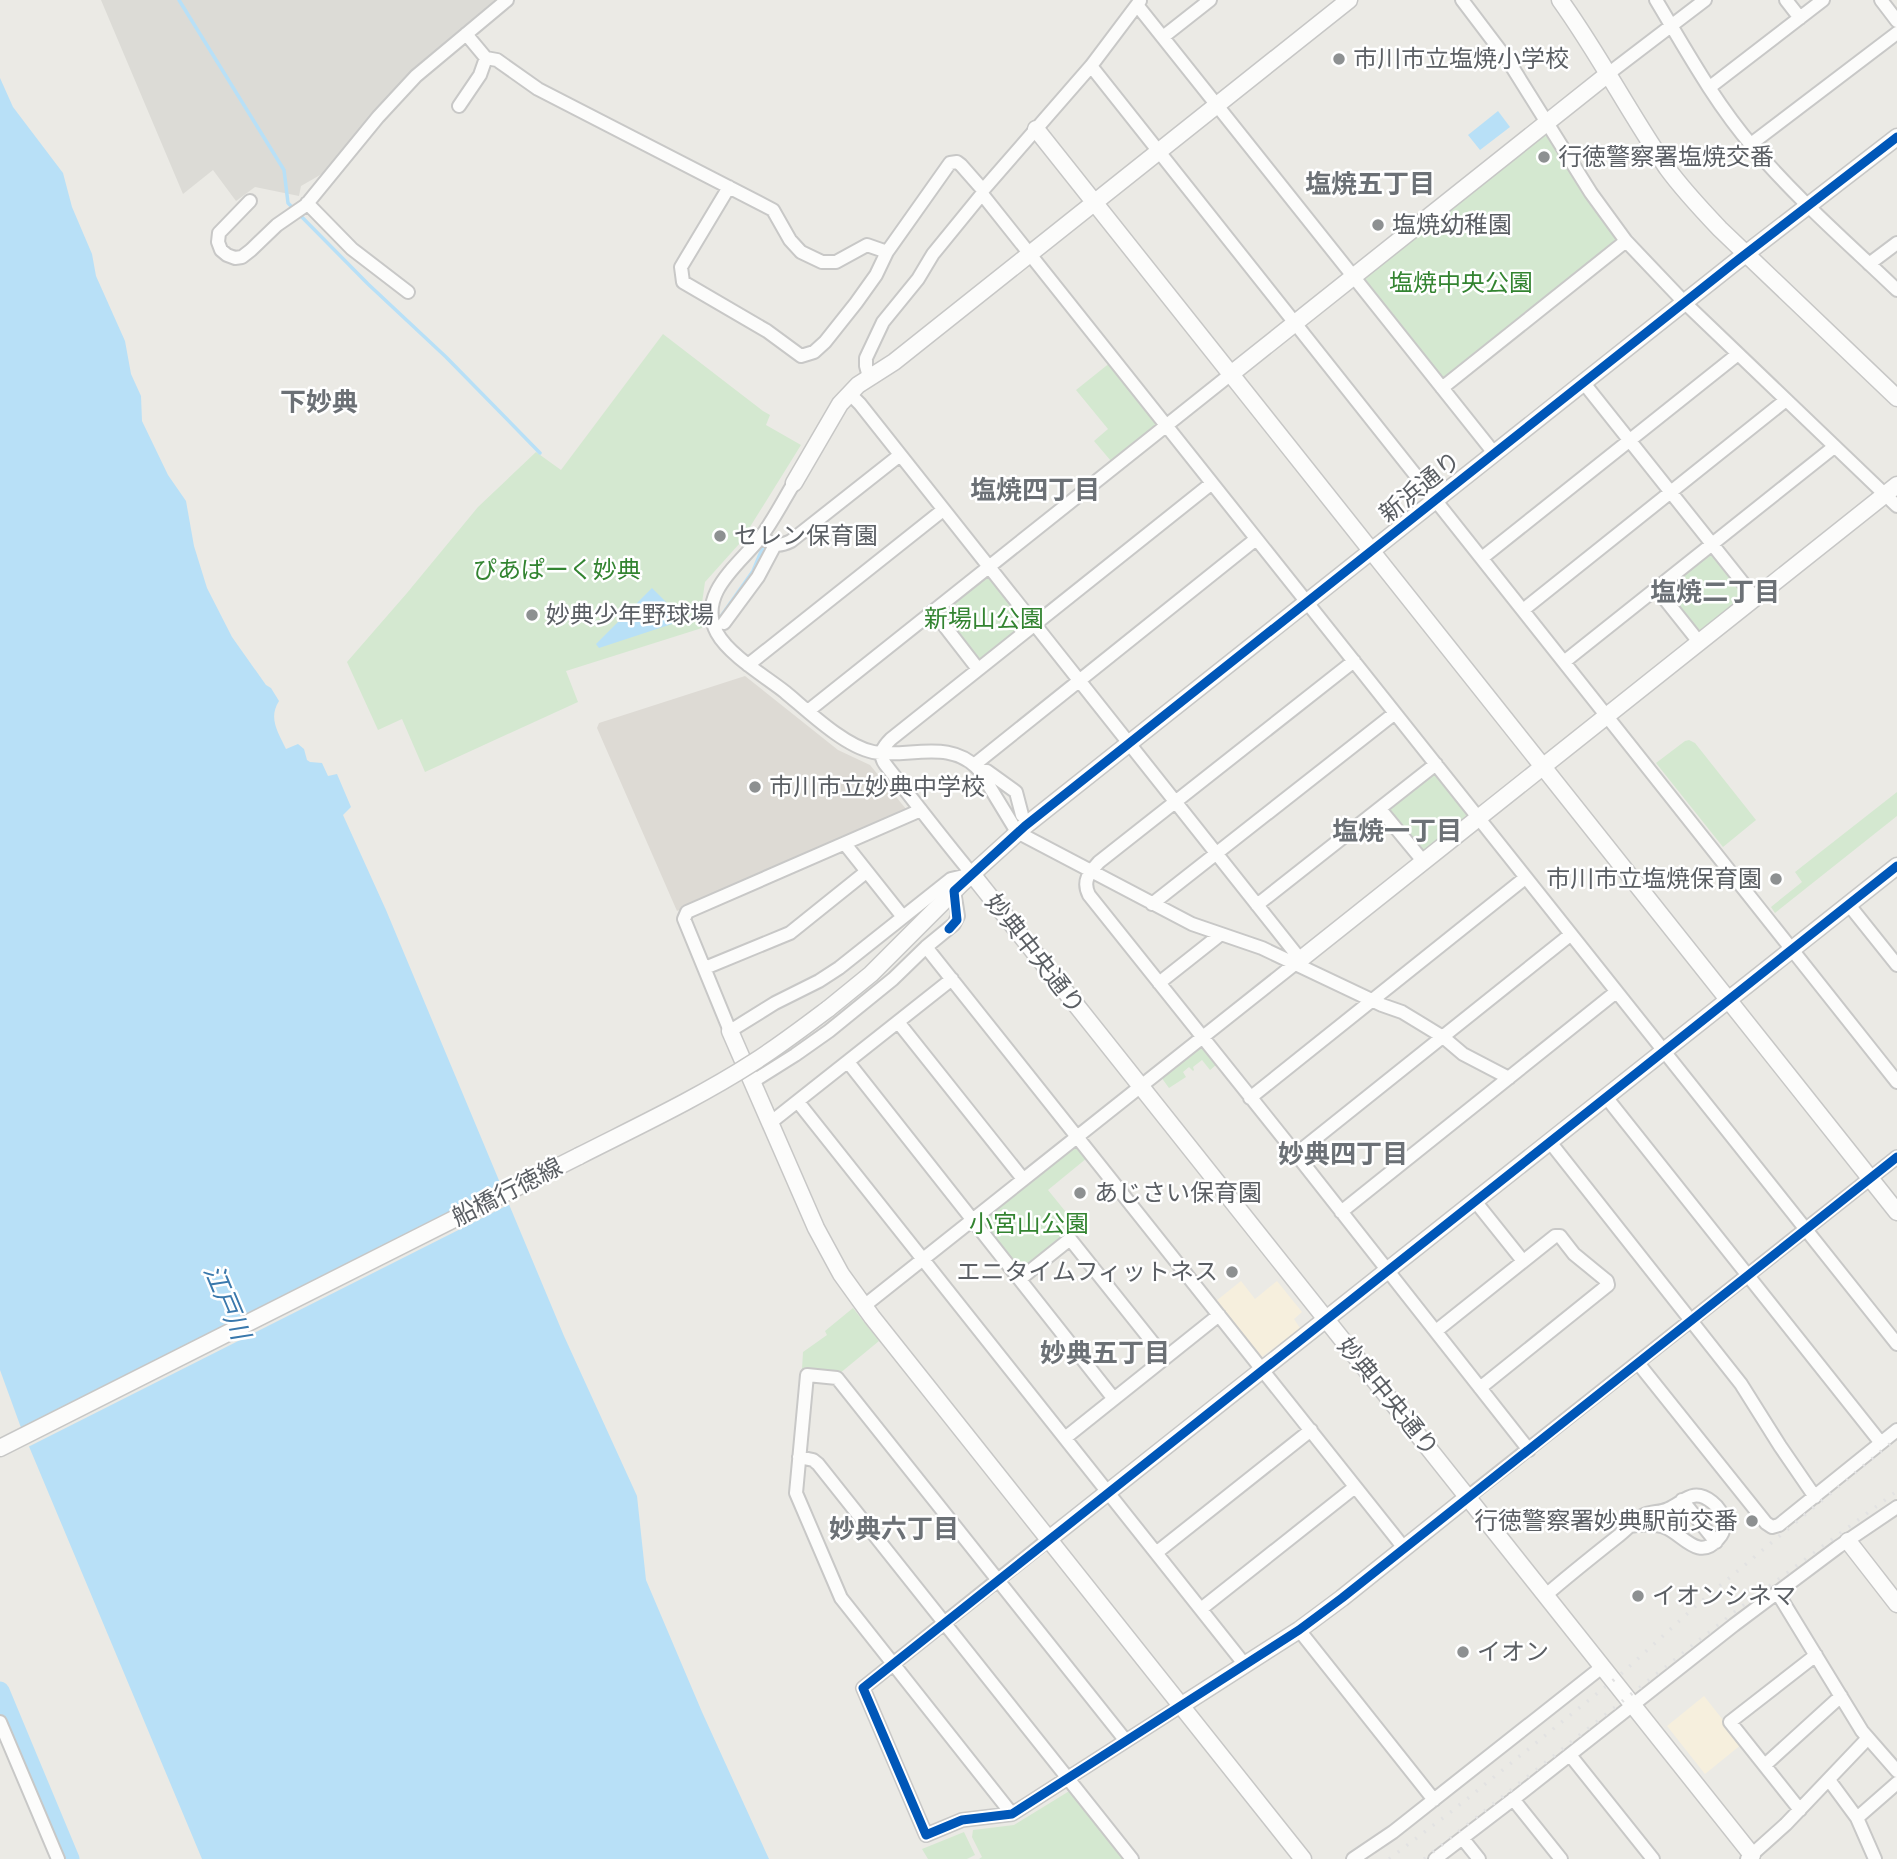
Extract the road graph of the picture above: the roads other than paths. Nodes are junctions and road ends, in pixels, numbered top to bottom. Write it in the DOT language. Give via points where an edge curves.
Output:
graph roads {
  1 [pos="507,0"];
  2 [pos="1210,0"];
  3 [pos="1349,0"];
  4 [pos="1462,0"];
  5 [pos="1560,0"];
  6 [pos="1656,0"];
  7 [pos="1705,0"];
  8 [pos="1786,0"];
  9 [pos="1823,0"];
  10 [pos="1881,0"];
  11 [pos="1139,3"];
  12 [pos="1800,18"];
  13 [pos="1897,21"];
  14 [pos="1671,25"];
  15 [pos="1897,33"];
  16 [pos="466,34"];
  17 [pos="1163,37"];
  18 [pos="486,58"];
  19 [pos="1091,66"];
  20 [pos="1608,74"];
  21 [pos="1710,87"];
  22 [pos="1217,105"];
  23 [pos="459,106"];
  24 [pos="1547,123"];
  25 [pos="1036,129"];
  26 [pos="1897,137"];
  27 [pos="1751,144"];
  28 [pos="1158,152"];
  29 [pos="729,187"];
  30 [pos="983,192"];
  31 [pos="250,201"];
  32 [pos="1095,202"];
  33 [pos="306,204"];
  34 [pos="1808,205"];
  35 [pos="1626,241"];
  36 [pos="1897,243"];
  37 [pos="887,251"];
  38 [pos="1030,253"];
  39 [pos="1745,254"];
  40 [pos="1870,264"];
  41 [pos="1353,277"];
  42 [pos="1897,290"];
  43 [pos="408,292"];
  44 [pos="1684,302"];
  45 [pos="1295,323"];
  46 [pos="1738,354"];
  47 [pos="1231,374"];
  48 [pos="869,377"];
  49 [pos="1583,382"];
  50 [pos="1442,388"];
  51 [pos="849,393"];
  52 [pos="1897,398"];
  53 [pos="1786,400"];
  54 [pos="1166,425"];
  55 [pos="1629,441"];
  56 [pos="1834,447"];
  57 [pos="1493,453"];
  58 [pos="900,455"];
  59 [pos="793,483"];
  60 [pos="1212,483"];
  61 [pos="1670,492"];
  62 [pos="1893,495"];
  63 [pos="1436,499"];
  64 [pos="943,510"];
  65 [pos="761,537"];
  66 [pos="1256,539"];
  67 [pos="1712,544"];
  68 [pos="775,545"];
  69 [pos="1371,551"];
  70 [pos="1482,558"];
  71 [pos="988,567"];
  72 [pos="1656,588"];
  73 [pos="1755,598"];
  74 [pos="1307,602"];
  75 [pos="1523,610"];
  76 [pos="933,611"];
  77 [pos="724,623"];
  78 [pos="1034,625"];
  79 [pos="1699,642"];
  80 [pos="1354,661"];
  81 [pos="1564,662"];
  82 [pos="748,665"];
  83 [pos="978,669"];
  84 [pos="1079,681"];
  85 [pos="808,711"];
  86 [pos="1395,713"];
  87 [pos="1607,716"];
  88 [pos="1128,744"];
  89 [pos="881,753"];
  90 [pos="1436,764"];
  91 [pos="1542,766"];
  92 [pos="977,768"];
  93 [pos="1175,802"];
  94 [pos="1380,809"];
  95 [pos="922,810"];
  96 [pos="1022,815"];
  97 [pos="1478,818"];
  98 [pos="1017,832"];
  99 [pos="845,844"];
  100 [pos="1216,854"];
  101 [pos="1423,862"];
  102 [pos="1897,866"];
  103 [pos="866,872"];
  104 [pos="1090,872"];
  105 [pos="972,874"];
  106 [pos="1525,878"];
  107 [pos="954,891"];
  108 [pos="1152,904"];
  109 [pos="1257,905"];
  110 [pos="1849,905"];
  111 [pos="903,917"];
  112 [pos="1221,934"];
  113 [pos="1570,935"];
  114 [pos="926,947"];
  115 [pos="1792,950"];
  116 [pos="1298,961"];
  117 [pos="1897,965"];
  118 [pos="705,968"];
  119 [pos="952,979"];
  120 [pos="1159,983"];
  121 [pos="1616,992"];
  122 [pos="1372,1000"];
  123 [pos="1728,1000"];
  124 [pos="898,1022"];
  125 [pos="730,1031"];
  126 [pos="1201,1037"];
  127 [pos="1443,1037"];
  128 [pos="1663,1052"];
  129 [pos="848,1062"];
  130 [pos="1509,1078"];
  131 [pos="752,1082"];
  132 [pos="1897,1082"];
  133 [pos="1140,1086"];
  134 [pos="1606,1097"];
  135 [pos="1250,1098"];
  136 [pos="798,1102"];
  137 [pos="770,1123"];
  138 [pos="1077,1136"];
  139 [pos="1550,1142"];
  140 [pos="1297,1154"];
  141 [pos="1897,1157"];
  142 [pos="1870,1178"];
  143 [pos="1023,1180"];
  144 [pos="1475,1201"];
  145 [pos="1341,1212"];
  146 [pos="1897,1212"];
  147 [pos="973,1220"];
  148 [pos="1806,1230"];
  149 [pos="922,1259"];
  150 [pos="1522,1261"];
  151 [pos="1388,1271"];
  152 [pos="1748,1276"];
  153 [pos="1020,1279"];
  154 [pos="864,1306"];
  155 [pos="1219,1315"];
  156 [pos="1326,1320"];
  157 [pos="1691,1321"];
  158 [pos="1436,1331"];
  159 [pos="1895,1337"];
  160 [pos="1165,1358"];
  161 [pos="1638,1363"];
  162 [pos="1263,1370"];
  163 [pos="1480,1388"];
  164 [pos="1114,1399"];
  165 [pos="1311,1430"];
  166 [pos="1897,1430"];
  167 [pos="1065,1438"];
  168 [pos="1881,1443"];
  169 [pos="0,1448"];
  170 [pos="1529,1450"];
  171 [pos="799,1457"];
  172 [pos="1355,1487"];
  173 [pos="1108,1493"];
  174 [pos="1468,1497"];
  175 [pos="1815,1497"];
  176 [pos="1679,1502"];
  177 [pos="1897,1507"];
  178 [pos="1630,1527"];
  179 [pos="1678,1534"];
  180 [pos="1049,1539"];
  181 [pos="1848,1541"];
  182 [pos="1716,1542"];
  183 [pos="1404,1548"];
  184 [pos="1156,1553"];
  185 [pos="998,1580"];
  186 [pos="1777,1592"];
  187 [pos="1546,1595"];
  188 [pos="1895,1597"];
  189 [pos="1201,1609"];
  190 [pos="944,1623"];
  191 [pos="1299,1630"];
  192 [pos="1816,1655"];
  193 [pos="893,1664"];
  194 [pos="1245,1665"];
  195 [pos="1602,1667"];
  196 [pos="1841,1696"];
  197 [pos="1182,1705"];
  198 [pos="1632,1705"];
  199 [pos="0,1722"];
  200 [pos="1868,1738"];
  201 [pos="1126,1741"];
  202 [pos="1570,1755"];
  203 [pos="1765,1765"];
  204 [pos="1897,1771"];
  205 [pos="1068,1778"];
  206 [pos="1829,1780"];
  207 [pos="1897,1783"];
  208 [pos="1513,1799"];
  209 [pos="1434,1800"];
  210 [pos="1800,1810"];
  211 [pos="1012,1814"];
  212 [pos="1857,1818"];
  213 [pos="1463,1839"];
  214 [pos="1749,1857"];
  215 [pos="58,1859"];
  216 [pos="1132,1859"];
  217 [pos="1303,1859"];
  218 [pos="1353,1859"];
  219 [pos="1436,1859"];
  220 [pos="1479,1859"];
  221 [pos="1561,1859"];
  222 [pos="1653,1859"];
  223 [pos="1875,1859"];
  1 -- 16 [label="street"];
  2 -- 17 [label="street"];
  3 -- 22 [label="street"];
  4 -- 24 [label="street"];
  5 -- 20 [label="street"];
  6 -- 14 [label="street"];
  7 -- 14 [label="street"];
  8 -- 12 [label="street"];
  9 -- 12 [label="street"];
  10 -- 13 [label="street"];
  11 -- 17 [label="street"];
  11 -- 19 [label="street"];
  12 -- 21 [label="street"];
  14 -- 20 [label="street"];
  14 -- 21 [label="street"];
  15 -- 27 [label="street"];
  16 -- 18 [label="street"];
  16 -- 33 [label="street" via="416,76"];
  17 -- 22 [label="street"];
  18 -- 23 [label="street"];
  18 -- 29 [label="street"];
  19 -- 25 [label="street"];
  19 -- 28 [label="street"];
  20 -- 24 [label="street"];
  20 -- 39 [label="street" via="1682,188"];
  21 -- 27 [label="street"];
  22 -- 28 [label="street"];
  22 -- 41 [label="street"];
  24 -- 35 [label="street"];
  24 -- 41 [label="street"];
  25 -- 30 [label="street"];
  25 -- 32 [label="street"];
  26 -- 34 [label="street, 新浜通り"];
  27 -- 34 [label="street"];
  28 -- 32 [label="street"];
  28 -- 45 [label="street"];
  29 -- 37 [label="street" via="773,211 801,252 822,262 836,262 867,244"];
  29 -- 37 [label="street" via="681,267 683,282 801,356 824,342 876,275"];
  30 -- 37 [label="street" via="961,164 950,163"];
  30 -- 38 [label="street"];
  30 -- 48 [label="street" via="883,322 866,358"];
  31 -- 33 [label="street" via="219,233 218,242 227,256 242,257"];
  32 -- 38 [label="street"];
  32 -- 47 [label="street"];
  33 -- 43 [label="street" via="352,249"];
  34 -- 39 [label="street, 新浜通り"];
  34 -- 40 [label="street"];
  35 -- 44 [label="street"];
  35 -- 50 [label="street"];
  36 -- 40 [label="street"];
  38 -- 48 [label="street"];
  38 -- 54 [label="street"];
  39 -- 44 [label="street, 新浜通り"];
  39 -- 52 [label="street"];
  40 -- 42 [label="street"];
  41 -- 45 [label="street"];
  41 -- 50 [label="street"];
  44 -- 46 [label="street"];
  44 -- 49 [label="street, 新浜通り"];
  45 -- 47 [label="street"];
  45 -- 63 [label="street"];
  46 -- 53 [label="street"];
  46 -- 55 [label="street"];
  47 -- 54 [label="street"];
  47 -- 69 [label="street"];
  48 -- 51 [label="street"];
  49 -- 55 [label="street"];
  49 -- 57 [label="street, 新浜通り"];
  50 -- 57 [label="street"];
  51 -- 58 [label="street"];
  51 -- 59 [label="street"];
  53 -- 56 [label="street"];
  53 -- 61 [label="street"];
  54 -- 60 [label="street"];
  54 -- 71 [label="street"];
  55 -- 61 [label="street"];
  55 -- 70 [label="street"];
  56 -- 62 [label="street"];
  56 -- 67 [label="street"];
  57 -- 63 [label="street, 新浜通り"];
  58 -- 64 [label="street"];
  58 -- 68 [label="street" via="791,541"];
  59 -- 65 [label="street"];
  60 -- 66 [label="street"];
  60 -- 78 [label="street"];
  61 -- 67 [label="street"];
  61 -- 75 [label="street"];
  62 -- 73 [label="street"];
  63 -- 69 [label="street, 新浜通り"];
  63 -- 70 [label="street"];
  64 -- 71 [label="street"];
  64 -- 82 [label="street"];
  65 -- 68 [label="street"];
  65 -- 82 [label="street" via="720,584 713,602 717,633"];
  66 -- 74 [label="street"];
  66 -- 84 [label="street"];
  67 -- 72 [label="street"];
  67 -- 73 [label="street"];
  68 -- 77 [label="street"];
  69 -- 74 [label="street, 新浜通り"];
  69 -- 91 [label="street"];
  70 -- 75 [label="street"];
  71 -- 76 [label="street"];
  71 -- 78 [label="street"];
  72 -- 79 [label="street"];
  72 -- 81 [label="street"];
  73 -- 79 [label="street"];
  74 -- 80 [label="street"];
  74 -- 88 [label="street, 新浜通り"];
  75 -- 81 [label="street"];
  76 -- 83 [label="street"];
  76 -- 85 [label="street"];
  78 -- 83 [label="street"];
  78 -- 84 [label="street"];
  79 -- 87 [label="street"];
  80 -- 86 [label="street"];
  80 -- 93 [label="street"];
  81 -- 87 [label="street"];
  82 -- 85 [label="street"];
  83 -- 89 [label="street" via="891,739"];
  84 -- 88 [label="street"];
  84 -- 92 [label="street"];
  85 -- 89 [label="street" via="838,735"];
  86 -- 90 [label="street"];
  86 -- 100 [label="street"];
  87 -- 91 [label="street"];
  87 -- 115 [label="street"];
  88 -- 93 [label="street"];
  88 -- 98 [label="street, 新浜通り"];
  89 -- 92 [label="street" via="932,751"];
  89 -- 95 [label="street" via="882,761"];
  90 -- 94 [label="street"];
  90 -- 97 [label="street"];
  91 -- 97 [label="street"];
  91 -- 123 [label="street"];
  92 -- 96 [label="street" via="1016,792"];
  92 -- 98 [label="street"];
  93 -- 100 [label="street"];
  93 -- 104 [label="street"];
  94 -- 101 [label="street"];
  94 -- 109 [label="street"];
  95 -- 99 [label="street"];
  95 -- 105 [label="street"];
  97 -- 101 [label="street"];
  97 -- 106 [label="street"];
  98 -- 104 [label="street"];
  98 -- 105 [label="street, 新浜通り"];
  99 -- 103 [label="street"];
  99 -- 118 [label="street" via="687,912 684,919"];
  100 -- 108 [label="street"];
  100 -- 109 [label="street"];
  101 -- 116 [label="street"];
  102 -- 110 [label="street"];
  103 -- 111 [label="street"];
  103 -- 118 [label="street" via="790,933"];
  104 -- 108 [label="street"];
  104 -- 120 [label="street" via="1085,883 1089,895"];
  105 -- 107 [label="street, 船橋行徳線"];
  105 -- 111 [label="street" via="951,879"];
  105 -- 133 [label="street, 妙典中央通り"];
  106 -- 113 [label="street"];
  106 -- 122 [label="street"];
  107 -- 114 [label="street" via="957,920"];
  107 -- 169 [label="street, 船橋行徳線, bridge" via="871,974 753,1063 669,1111"];
  108 -- 112 [label="street"];
  109 -- 116 [label="street"];
  110 -- 115 [label="street"];
  110 -- 117 [label="street"];
  111 -- 125 [label="street" via="839,968"];
  112 -- 116 [label="street"];
  112 -- 120 [label="street"];
  113 -- 121 [label="street"];
  113 -- 127 [label="street"];
  114 -- 119 [label="street"];
  114 -- 131 [label="street" via="829,1031"];
  115 -- 123 [label="street"];
  115 -- 132 [label="street"];
  116 -- 122 [label="street"];
  116 -- 126 [label="street"];
  118 -- 125 [label="street"];
  119 -- 124 [label="street"];
  119 -- 138 [label="street"];
  120 -- 126 [label="street"];
  121 -- 128 [label="street"];
  121 -- 130 [label="street"];
  122 -- 127 [label="street"];
  122 -- 135 [label="street"];
  123 -- 128 [label="street"];
  123 -- 142 [label="street"];
  124 -- 129 [label="street"];
  124 -- 143 [label="street"];
  125 -- 131 [label="street"];
  126 -- 133 [label="street"];
  126 -- 135 [label="street"];
  127 -- 130 [label="street" via="1463,1054"];
  127 -- 140 [label="street"];
  128 -- 134 [label="street"];
  128 -- 148 [label="street"];
  129 -- 136 [label="street"];
  129 -- 147 [label="street"];
  130 -- 145 [label="street"];
  131 -- 137 [label="street"];
  133 -- 138 [label="street"];
  133 -- 156 [label="street, 妙典中央通り"];
  134 -- 139 [label="street"];
  134 -- 152 [label="street"];
  135 -- 140 [label="street"];
  136 -- 137 [label="street"];
  136 -- 149 [label="street"];
  137 -- 154 [label="street" via="816,1228"];
  138 -- 143 [label="street"];
  138 -- 155 [label="street"];
  139 -- 144 [label="street"];
  139 -- 157 [label="street"];
  140 -- 145 [label="street"];
  141 -- 142 [label="street"];
  142 -- 146 [label="street"];
  142 -- 148 [label="street"];
  143 -- 147 [label="street"];
  144 -- 150 [label="street"];
  144 -- 151 [label="street"];
  145 -- 151 [label="street"];
  147 -- 149 [label="street"];
  147 -- 153 [label="street"];
  148 -- 152 [label="street"];
  148 -- 159 [label="street"];
  149 -- 154 [label="street"];
  149 -- 167 [label="street"];
  150 -- 158 [label="street"];
  150 -- 163 [label="street" via="1560,1236 1608,1286"];
  151 -- 156 [label="street"];
  151 -- 158 [label="street"];
  152 -- 157 [label="street"];
  152 -- 168 [label="street"];
  153 -- 160 [label="street" via="1069,1239"];
  153 -- 164 [label="street"];
  154 -- 180 [label="street"];
  155 -- 160 [label="street"];
  155 -- 162 [label="street"];
  156 -- 162 [label="street"];
  156 -- 174 [label="street, 妙典中央通り"];
  157 -- 161 [label="street"];
  157 -- 175 [label="street" via="1741,1384"];
  158 -- 163 [label="street"];
  160 -- 164 [label="street"];
  161 -- 170 [label="street"];
  161 -- 175 [label="street" via="1766,1523 1779,1525"];
  162 -- 165 [label="street"];
  162 -- 173 [label="street"];
  163 -- 170 [label="street"];
  164 -- 167 [label="street"];
  165 -- 172 [label="street"];
  165 -- 184 [label="street"];
  166 -- 168 [label="street"];
  167 -- 173 [label="street"];
  168 -- 175 [label="street"];
  170 -- 174 [label="street"];
  171 -- 185 [label="street" via="807,1375 837,1378"];
  171 -- 190 [label="street" via="818,1464"];
  171 -- 193 [label="street" via="796,1493 841,1598"];
  172 -- 183 [label="street"];
  172 -- 189 [label="street"];
  173 -- 180 [label="street"];
  173 -- 184 [label="street"];
  174 -- 183 [label="street"];
  174 -- 187 [label="street, 妙典中央通り"];
  176 -- 178 [label="street" via="1642,1516"];
  176 -- 179 [label="street"];
  176 -- 182 [label="street"];
  176 -- 182 [label="street" via="1690,1496 1706,1498 1719,1508 1724,1526"];
  177 -- 181 [label="street"];
  178 -- 179 [label="street" via="1656,1525"];
  178 -- 187 [label="street"];
  179 -- 182 [label="street" via="1692,1546 1708,1547"];
  180 -- 185 [label="street"];
  180 -- 197 [label="street"];
  181 -- 186 [label="street"];
  181 -- 188 [label="street"];
  183 -- 191 [label="street"];
  184 -- 189 [label="street"];
  185 -- 190 [label="street"];
  185 -- 201 [label="street"];
  186 -- 192 [label="street"];
  186 -- 198 [label="street"];
  187 -- 195 [label="street, 妙典中央通り"];
  189 -- 194 [label="street"];
  190 -- 193 [label="street"];
  190 -- 205 [label="street"];
  191 -- 194 [label="street"];
  191 -- 209 [label="street"];
  192 -- 196 [label="street"];
  192 -- 203 [label="street" via="1730,1722"];
  193 -- 211 [label="street"];
  193 -- 211 [label="street" via="863,1688 926,1835 962,1820"];
  194 -- 197 [label="street"];
  195 -- 198 [label="street, 妙典中央通り"];
  195 -- 209 [label="street"];
  196 -- 200 [label="street"];
  196 -- 203 [label="street"];
  197 -- 201 [label="street"];
  197 -- 217 [label="street"];
  198 -- 202 [label="street"];
  198 -- 214 [label="street, 妙典中央通り"];
  199 -- 215 [label="street"];
  200 -- 204 [label="street"];
  200 -- 206 [label="street"];
  201 -- 205 [label="street"];
  202 -- 208 [label="street"];
  202 -- 222 [label="street"];
  203 -- 210 [label="street"];
  205 -- 211 [label="street"];
  205 -- 216 [label="street"];
  206 -- 210 [label="street"];
  206 -- 212 [label="street"];
  207 -- 212 [label="street"];
  208 -- 213 [label="street"];
  208 -- 221 [label="street"];
  209 -- 218 [label="street"];
  210 -- 214 [label="street"];
  212 -- 223 [label="street"];
  213 -- 219 [label="street"];
  213 -- 220 [label="street"];
}
